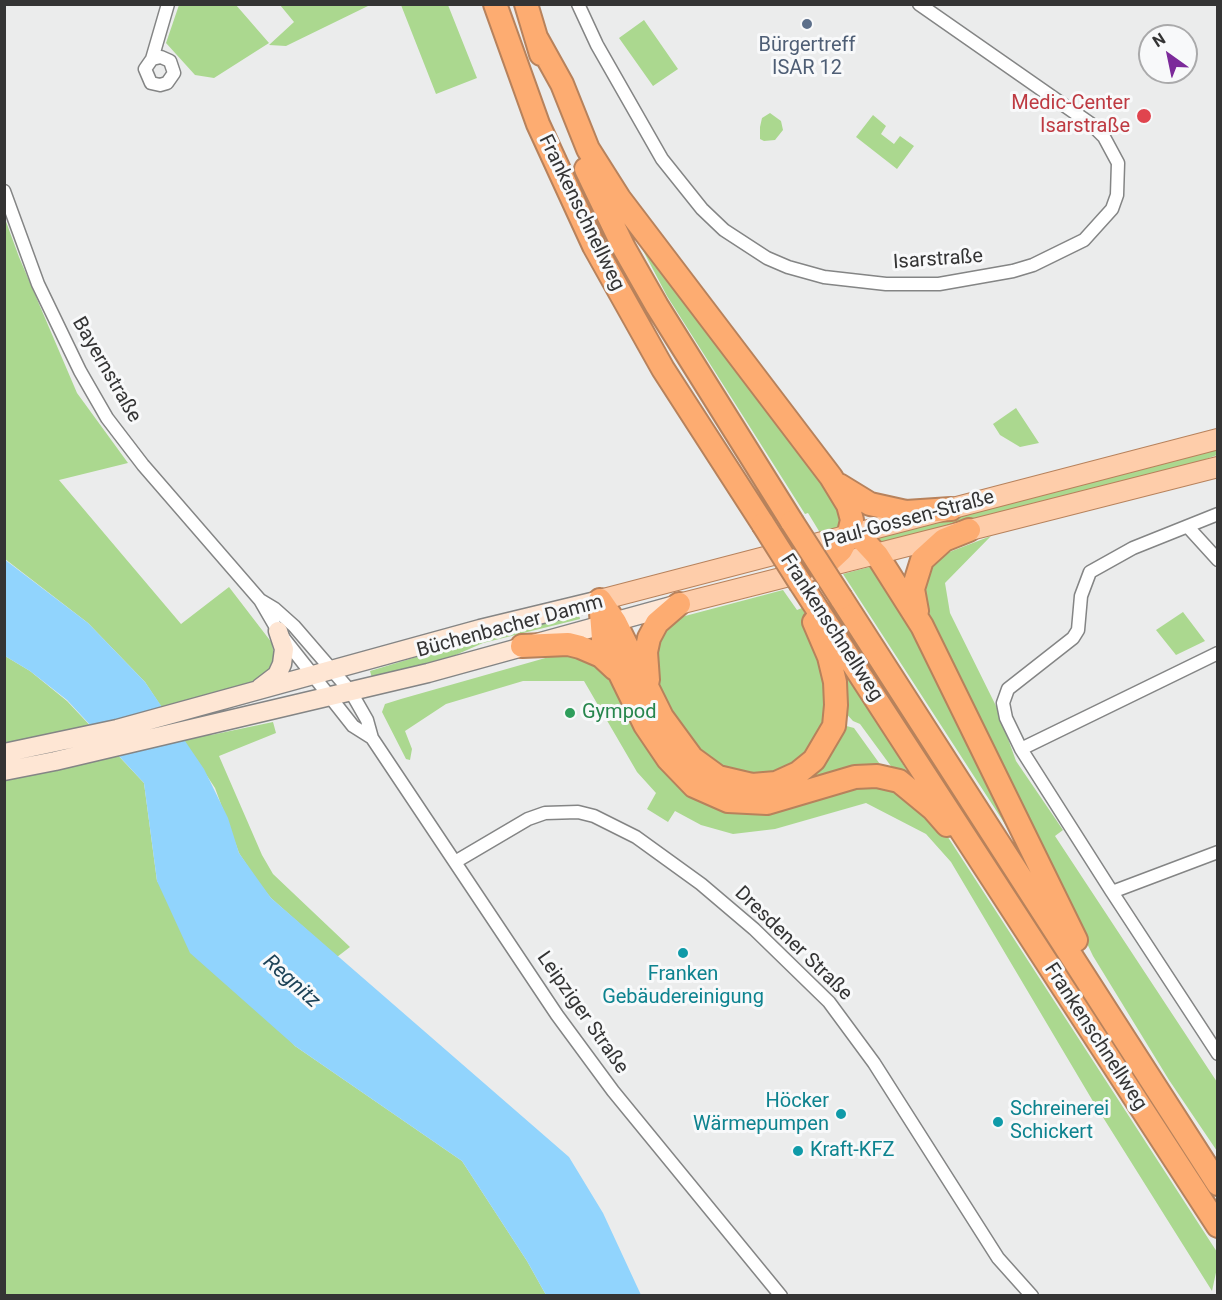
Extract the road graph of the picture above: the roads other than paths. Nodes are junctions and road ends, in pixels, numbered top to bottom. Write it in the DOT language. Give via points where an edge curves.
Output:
graph roads {
  1 [pos="168,4"];
  2 [pos="495,4"];
  3 [pos="526,4"];
  4 [pos="578,4"];
  5 [pos="919,4"];
  6 [pos="537,39"];
  7 [pos="152,59"];
  8 [pos="4,191"];
  9 [pos="1218,440"];
  10 [pos="1218,467"];
  11 [pos="831,477"];
  12 [pos="951,509"];
  13 [pos="1218,514"];
  14 [pos="1188,527"];
  15 [pos="969,530"];
  16 [pos="850,536"];
  17 [pos="877,555"];
  18 [pos="1218,560"];
  19 [pos="824,566"];
  20 [pos="801,584"];
  21 [pos="260,600"];
  22 [pos="600,600"];
  23 [pos="679,604"];
  24 [pos="608,624"];
  25 [pos="922,626"];
  26 [pos="278,631"];
  27 [pos="522,646"];
  28 [pos="1218,653"];
  29 [pos="334,669"];
  30 [pos="619,674"];
  31 [pos="313,675"];
  32 [pos="649,690"];
  33 [pos="351,692"];
  34 [pos="251,693"];
  35 [pos="330,696"];
  36 [pos="372,738"];
  37 [pos="1021,749"];
  38 [pos="52,752"];
  39 [pos="4,753"];
  40 [pos="4,771"];
  41 [pos="1218,852"];
  42 [pos="455,862"];
  43 [pos="992,876"];
  44 [pos="1112,892"];
  45 [pos="1109,1012"];
  46 [pos="1218,1054"];
  47 [pos="1218,1184"];
  48 [pos="1218,1226"];
  49 [pos="782,1296"];
  50 [pos="1032,1296"];
  1 -- 7 [label="street"];
  2 -- 20 [label="highway, Frankenschnellweg, bridge" via="538,124 594,246 663,369"];
  3 -- 6 [label="highway, Frankenschnellweg"];
  4 -- 5 [label="street, Isarstraße" via="662,159 724,230 767,258 824,277 886,284 939,284 991,277 1033,265 1084,240 1112,209 1117,195 1118,163 1104,137"];
  6 -- 11 [label="highway" via="562,84 588,149 619,198"];
  6 -- 45 [label="highway, Frankenschnellweg, bridge" via="555,96 624,248 691,364"];
  8 -- 21 [label="street, Bayernstraße" via="38,284 107,418"];
  9 -- 12 [label="main road, Paul-Gossen-Straße"];
  10 -- 15 [label="main road, Paul-Gossen-Straße"];
  11 -- 12 [label="highway" via="848,493 870,504 906,512"];
  11 -- 16 [label="highway" via="851,512"];
  12 -- 16 [label="main road, Paul-Gossen-Straße"];
  13 -- 14 [label="street"];
  14 -- 18 [label="street"];
  14 -- 37 [label="street" via="1133,548 1087,576 1080,596 1078,630 1073,638 1018,679 1005,695 1006,718"];
  15 -- 17 [label="main road, Paul-Gossen-Straße"];
  15 -- 25 [label="highway" via="936,545 918,569 913,589"];
  16 -- 17 [label="highway" via="863,540"];
  16 -- 19 [label="highway"];
  16 -- 22 [label="main road, Paul-Gossen-Straße"];
  17 -- 19 [label="main road, Paul-Gossen-Straße"];
  17 -- 25 [label="highway"];
  19 -- 23 [label="main road, Paul-Gossen-Straße"];
  20 -- 32 [label="highway" via="829,657 836,705 834,726 826,743 798,773 776,783 752,785 709,772 677,740"];
  20 -- 43 [label="highway, Frankenschnellweg"];
  21 -- 26 [label="street, Bayernstraße"];
  21 -- 29 [label="street, Bayernstraße" via="294,626"];
  22 -- 24 [label="highway"];
  22 -- 29 [label="main road, Büchenbacher Damm"];
  23 -- 24 [label="main road, Büchenbacher Damm"];
  23 -- 32 [label="highway" via="657,623 649,639"];
  24 -- 27 [label="main road, Büchenbacher Damm"];
  24 -- 30 [label="highway" via="603,639"];
  24 -- 32 [label="highway"];
  25 -- 45 [label="highway"];
  26 -- 31 [label="street, Bayernstraße"];
  26 -- 34 [label="main road" via="284,649 280,668 272,680"];
  27 -- 30 [label="highway" via="580,647 601,656"];
  27 -- 33 [label="main road, Büchenbacher Damm"];
  28 -- 37 [label="street"];
  29 -- 31 [label="main road, Büchenbacher Damm"];
  29 -- 33 [label="street"];
  30 -- 43 [label="highway" via="651,735 694,786 728,801 748,804 787,799 855,777 877,776 898,781 933,808"];
  31 -- 34 [label="main road, Büchenbacher Damm"];
  31 -- 35 [label="street"];
  33 -- 35 [label="main road, Büchenbacher Damm"];
  33 -- 36 [label="street, Leipziger Straße"];
  34 -- 38 [label="main road, Büchenbacher Damm"];
  35 -- 36 [label="street, Leipziger Straße" via="353,726"];
  35 -- 38 [label="main road, Büchenbacher Damm" via="209,725"];
  36 -- 42 [label="street, Leipziger Straße"];
  37 -- 44 [label="street"];
  38 -- 39 [label="main road, Büchenbacher Damm"];
  38 -- 40 [label="main road, Büchenbacher Damm"];
  41 -- 44 [label="street"];
  42 -- 49 [label="street, Leipziger Straße" via="613,1091"];
  42 -- 50 [label="street, Dresdener Straße" via="528,819 545,813 578,812 636,837 701,884 829,1002 874,1063 998,1258"];
  43 -- 48 [label="highway, Frankenschnellweg"];
  44 -- 46 [label="street"];
  45 -- 47 [label="highway, Frankenschnellweg"];
}
